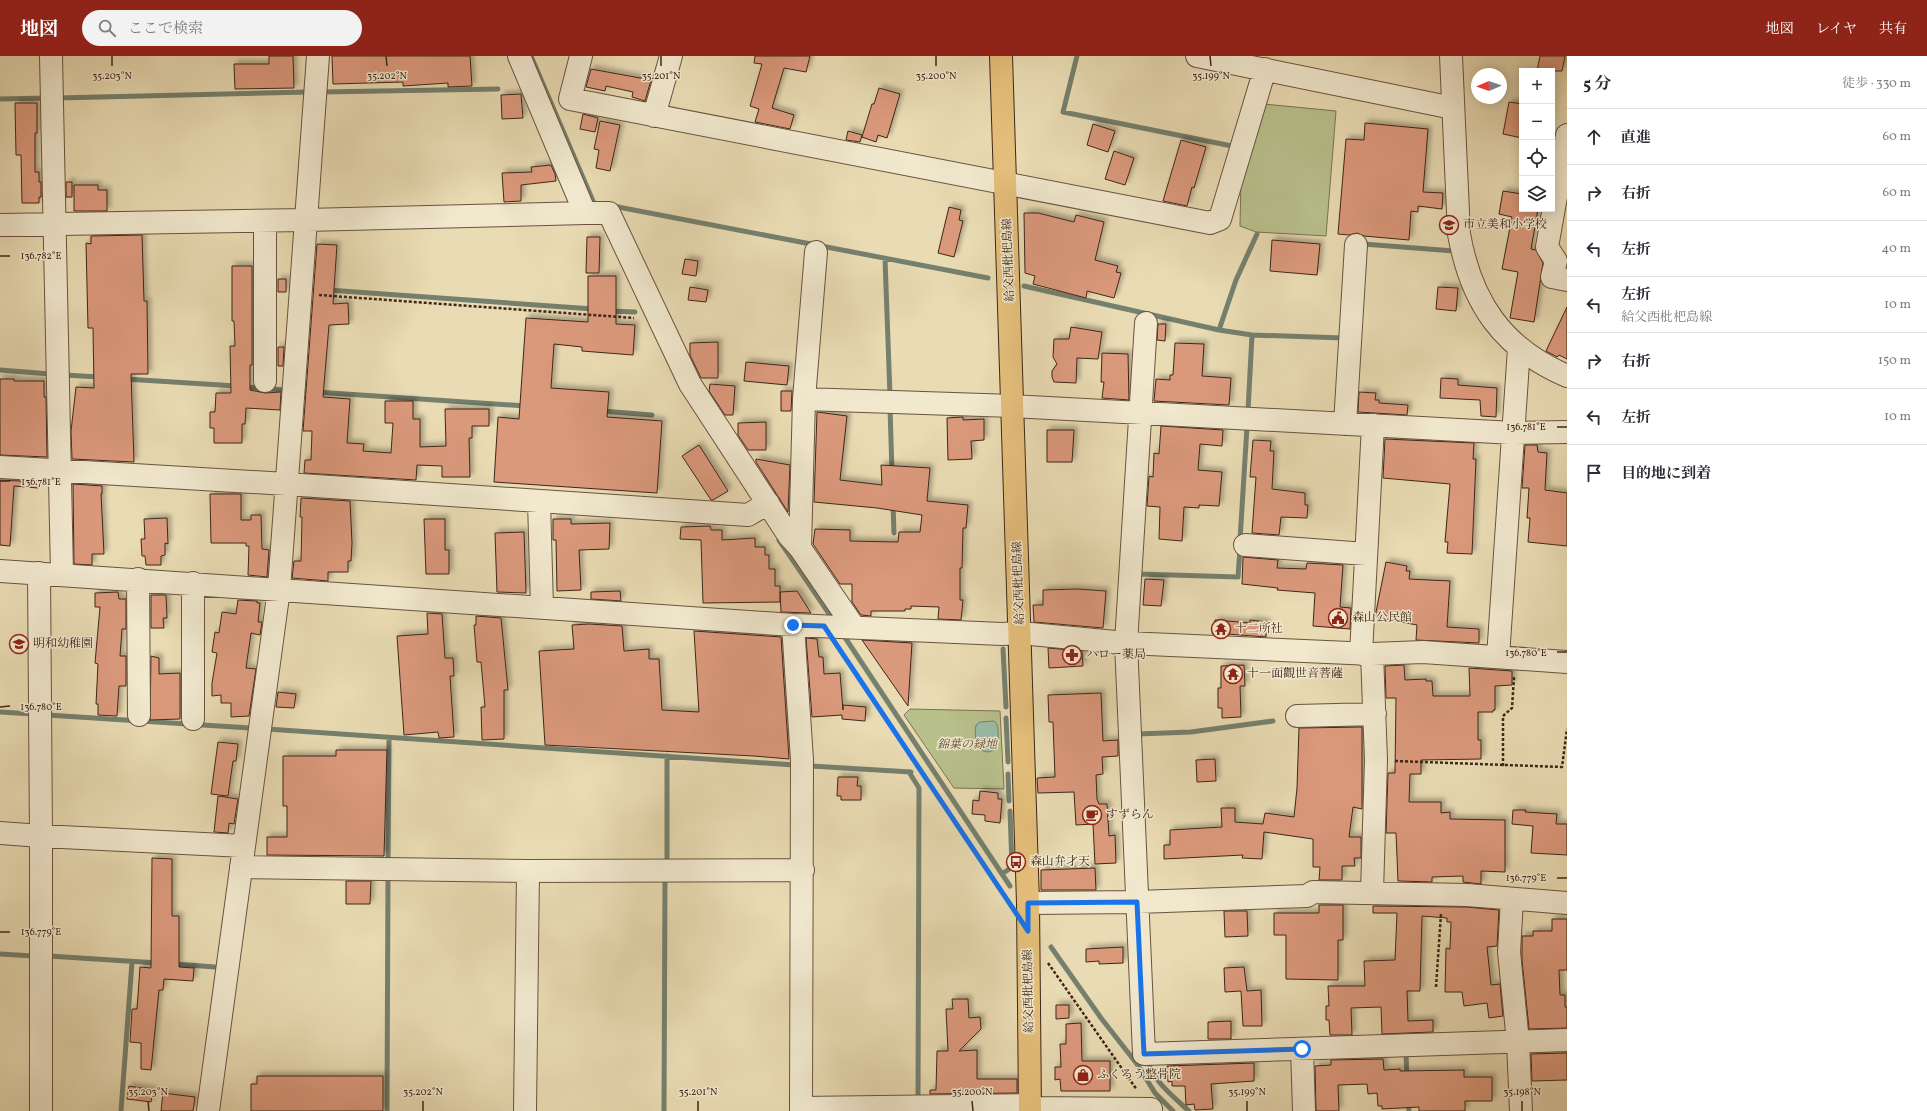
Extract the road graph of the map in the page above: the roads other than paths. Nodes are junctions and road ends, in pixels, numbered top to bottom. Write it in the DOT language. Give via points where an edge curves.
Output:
graph roads {
  1 [pos="51,56"];
  2 [pos="318,56"];
  3 [pos="519,56"];
  4 [pos="580,56"];
  5 [pos="670,56"];
  6 [pos="1001,56"];
  7 [pos="1197,56"];
  8 [pos="1451,56"];
  9 [pos="1265,69"];
  10 [pos="555,102"];
  11 [pos="1453,108"];
  12 [pos="654,116"];
  13 [pos="1567,135"];
  14 [pos="1007,184"];
  15 [pos="594,212"];
  16 [pos="306,220"];
  17 [pos="265,221"];
  18 [pos="54,224"];
  19 [pos="0,225"];
  20 [pos="1356,245"];
  21 [pos="816,252"];
  22 [pos="1567,280"];
  23 [pos="1146,323"];
  24 [pos="1519,348"];
  25 [pos="1567,376"];
  26 [pos="265,381"];
  27 [pos="804,399"];
  28 [pos="1013,406"];
  29 [pos="1140,412"];
  30 [pos="1345,424"];
  31 [pos="1373,425"];
  32 [pos="1567,432"];
  33 [pos="1514,434"];
  34 [pos="0,467"];
  35 [pos="59,470"];
  36 [pos="286,484"];
  37 [pos="539,501"];
  38 [pos="761,508"];
  39 [pos="1245,544"];
  40 [pos="800,548"];
  41 [pos="1366,554"];
  42 [pos="0,570"];
  43 [pos="40,573"];
  44 [pos="62,574"];
  45 [pos="138,579"];
  46 [pos="193,583"];
  47 [pos="279,589"];
  48 [pos="542,607"];
  49 [pos="793,625"];
  50 [pos="851,627"];
  51 [pos="1020,633"];
  52 [pos="1126,643"];
  53 [pos="1367,654"];
  54 [pos="1506,658"];
  55 [pos="1567,662"];
  56 [pos="1374,714"];
  57 [pos="139,715"];
  58 [pos="1297,716"];
  59 [pos="193,719"];
  60 [pos="0,833"];
  61 [pos="41,836"];
  62 [pos="242,857"];
  63 [pos="803,870"];
  64 [pos="528,871"];
  65 [pos="1372,892"];
  66 [pos="1512,899"];
  67 [pos="1137,902"];
  68 [pos="1567,902"];
  69 [pos="1019,904"];
  70 [pos="1567,1040"];
  71 [pos="1518,1042"];
  72 [pos="1302,1049"];
  73 [pos="1030,1108"];
  74 [pos="1151,1109"];
  75 [pos="801,1110"];
  76 [pos="41,1111"];
  77 [pos="208,1111"];
  78 [pos="525,1111"];
  79 [pos="1304,1111"];
  80 [pos="1521,1111"];
  1 -- 18 [label="street"];
  2 -- 16 [label="street"];
  3 -- 10 [label="street"];
  4 -- 10 [label="street"];
  5 -- 12 [label="street"];
  6 -- 14 [label="main road, 給父西枇杷島線"];
  7 -- 9 [label="street"];
  8 -- 11 [label="street"];
  9 -- 11 [label="street"];
  9 -- 14 [label="street" via="1220,219 1210,223"];
  10 -- 12 [label="street"];
  10 -- 15 [label="street"];
  11 -- 24 [label="street" via="1458,234 1464,261 1472,285 1485,308 1501,331"];
  12 -- 14 [label="street"];
  13 -- 22 [label="street" via="1547,247 1556,261 1552,277"];
  14 -- 28 [label="main road, 給父西枇杷島線"];
  15 -- 16 [label="street"];
  15 -- 38 [label="street" via="609,213 690,384"];
  16 -- 17 [label="street"];
  16 -- 36 [label="street"];
  17 -- 18 [label="street"];
  17 -- 26 [label="street"];
  18 -- 19 [label="street"];
  18 -- 35 [label="street"];
  20 -- 30 [label="street"];
  21 -- 27 [label="street"];
  23 -- 29 [label="street"];
  24 -- 25 [label="street"];
  24 -- 33 [label="street"];
  27 -- 28 [label="street"];
  27 -- 40 [label="street"];
  28 -- 29 [label="street"];
  28 -- 51 [label="main road, 給父西枇杷島線"];
  29 -- 30 [label="street"];
  29 -- 52 [label="street"];
  30 -- 31 [label="street"];
  31 -- 33 [label="street"];
  31 -- 41 [label="street"];
  32 -- 33 [label="street"];
  33 -- 54 [label="street"];
  34 -- 35 [label="street"];
  35 -- 36 [label="street"];
  35 -- 44 [label="street"];
  36 -- 37 [label="street"];
  36 -- 47 [label="street"];
  37 -- 38 [label="street"];
  37 -- 48 [label="street"];
  38 -- 40 [label="street"];
  39 -- 41 [label="street"];
  40 -- 50 [label="street"];
  41 -- 53 [label="street"];
  42 -- 43 [label="street"];
  43 -- 44 [label="street"];
  43 -- 61 [label="street"];
  44 -- 45 [label="street"];
  45 -- 46 [label="street"];
  45 -- 57 [label="street"];
  46 -- 47 [label="street"];
  46 -- 59 [label="street"];
  47 -- 48 [label="street"];
  47 -- 62 [label="street"];
  48 -- 49 [label="street"];
  49 -- 50 [label="street"];
  49 -- 63 [label="street" via="802,760"];
  50 -- 51 [label="street"];
  51 -- 52 [label="street"];
  51 -- 69 [label="main road, 給父西枇杷島線"];
  52 -- 53 [label="street"];
  52 -- 67 [label="street"];
  53 -- 54 [label="street" via="1423,652"];
  53 -- 56 [label="street"];
  54 -- 55 [label="street"];
  56 -- 58 [label="street"];
  56 -- 65 [label="street" via="1376,760"];
  60 -- 61 [label="street"];
  61 -- 62 [label="street"];
  61 -- 76 [label="street"];
  62 -- 64 [label="street"];
  62 -- 77 [label="street"];
  63 -- 64 [label="street"];
  63 -- 75 [label="street"];
  64 -- 78 [label="street"];
  65 -- 66 [label="street"];
  65 -- 67 [label="street" via="1313,892 1307,896"];
  66 -- 68 [label="street"];
  66 -- 71 [label="street" via="1509,952"];
  67 -- 69 [label="street"];
  67 -- 72 [label="street" via="1144,1054"];
  69 -- 73 [label="main road, 給父西枇杷島線" via="1028,952"];
  70 -- 71 [label="street"];
  71 -- 72 [label="street"];
  71 -- 80 [label="street"];
  72 -- 79 [label="street"];
  73 -- 74 [label="street"];
  73 -- 75 [label="street"];
}
